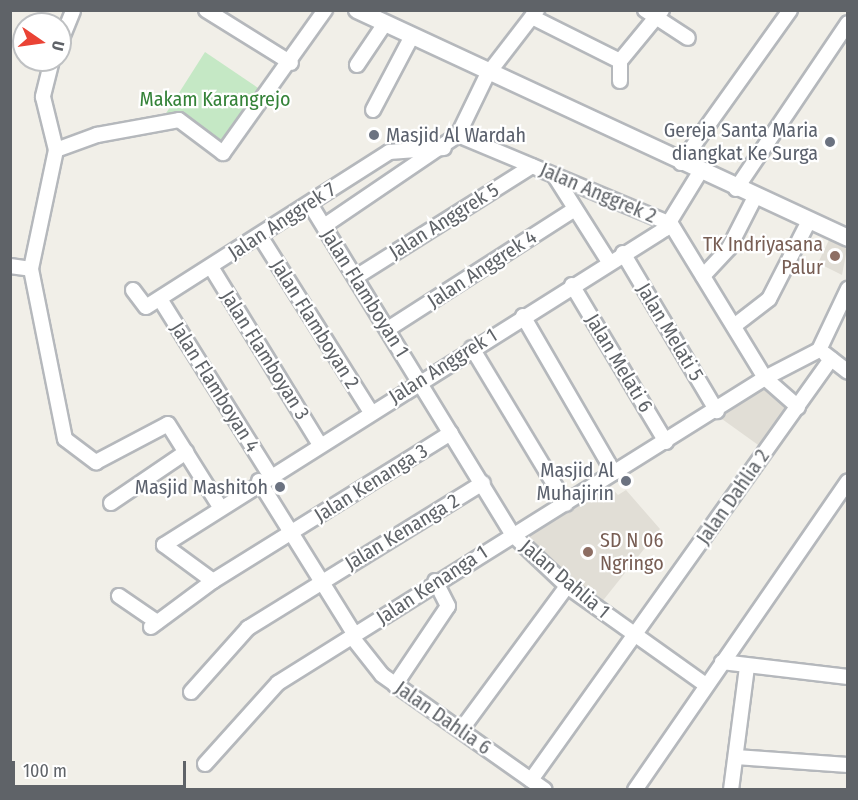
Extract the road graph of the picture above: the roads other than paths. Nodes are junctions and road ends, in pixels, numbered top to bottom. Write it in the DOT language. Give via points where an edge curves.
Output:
graph roads {
  1 [pos="206,10"];
  2 [pos="325,10"];
  3 [pos="357,10"];
  4 [pos="790,10"];
  5 [pos="655,13"];
  6 [pos="534,14"];
  7 [pos="848,22"];
  8 [pos="384,25"];
  9 [pos="411,38"];
  10 [pos="688,38"];
  11 [pos="620,61"];
  12 [pos="291,63"];
  13 [pos="357,65"];
  14 [pos="49,72"];
  15 [pos="487,75"];
  16 [pos="620,81"];
  17 [pos="373,110"];
  18 [pos="458,135"];
  19 [pos="444,148"];
  20 [pos="56,150"];
  21 [pos="681,163"];
  22 [pos="532,166"];
  23 [pos="700,172"];
  24 [pos="554,174"];
  25 [pos="736,189"];
  26 [pos="755,197"];
  27 [pos="310,204"];
  28 [pos="575,209"];
  29 [pos="809,220"];
  30 [pos="671,224"];
  31 [pos="324,226"];
  32 [pos="260,236"];
  33 [pos="848,238"];
  34 [pos="623,253"];
  35 [pos="609,262"];
  36 [pos="10,266"];
  37 [pos="211,267"];
  38 [pos="31,269"];
  39 [pos="703,276"];
  40 [pos="356,277"];
  41 [pos="572,285"];
  42 [pos="848,289"];
  43 [pos="134,290"];
  44 [pos="160,299"];
  45 [pos="523,316"];
  46 [pos="734,326"];
  47 [pos="388,329"];
  48 [pos="472,348"];
  49 [pos="819,350"];
  50 [pos="831,359"];
  51 [pos="848,372"];
  52 [pos="765,378"];
  53 [pos="419,381"];
  54 [pos="798,407"];
  55 [pos="370,411"];
  56 [pos="717,411"];
  57 [pos="451,433"];
  58 [pos="666,442"];
  59 [pos="320,443"];
  60 [pos="186,452"];
  61 [pos="614,473"];
  62 [pos="265,478"];
  63 [pos="848,481"];
  64 [pos="483,483"];
  65 [pos="111,502"];
  66 [pos="566,504"];
  67 [pos="220,507"];
  68 [pos="291,533"];
  69 [pos="513,535"];
  70 [pos="213,581"];
  71 [pos="321,581"];
  72 [pos="435,581"];
  73 [pos="567,586"];
  74 [pos="119,596"];
  75 [pos="354,636"];
  76 [pos="636,636"];
  77 [pos="722,662"];
  78 [pos="747,666"];
  79 [pos="848,677"];
  80 [pos="395,685"];
  81 [pos="706,685"];
  82 [pos="191,692"];
  83 [pos="461,730"];
  84 [pos="735,757"];
  85 [pos="205,764"];
  86 [pos="848,765"];
  87 [pos="531,780"];
  88 [pos="545,789"];
  89 [pos="634,789"];
  90 [pos="731,789"];
  1 -- 12 [label="street"];
  2 -- 12 [label="street"];
  3 -- 8 [label="street"];
  4 -- 21 [label="street"];
  5 -- 10 [label="street"];
  5 -- 11 [label="street"];
  6 -- 11 [label="street"];
  6 -- 15 [label="street"];
  7 -- 25 [label="street"];
  8 -- 9 [label="street"];
  8 -- 13 [label="street"];
  9 -- 15 [label="street"];
  9 -- 17 [label="street"];
  11 -- 16 [label="street"];
  12 -- 20 [label="street" via="223,153 176,120 97,135"];
  14 -- 20 [label="street" via="43,97"];
  15 -- 18 [label="street"];
  15 -- 21 [label="street"];
  18 -- 19 [label="street"];
  18 -- 22 [label="street, Jalan Anggrek 2"];
  19 -- 27 [label="street, Jalan Anggrek 7" via="389,152"];
  19 -- 31 [label="street"];
  20 -- 38 [label="street"];
  21 -- 23 [label="street"];
  22 -- 24 [label="street, Jalan Anggrek 2"];
  22 -- 40 [label="street, Jalan Anggrek 5"];
  23 -- 25 [label="street"];
  23 -- 30 [label="street, Jalan Anggrek 1"];
  24 -- 28 [label="street"];
  24 -- 30 [label="street, Jalan Anggrek 2"];
  25 -- 26 [label="street"];
  26 -- 29 [label="street"];
  26 -- 39 [label="street" via="729,248"];
  27 -- 31 [label="street, Jalan Flamboyan 1"];
  27 -- 32 [label="street, Jalan Anggrek 7"];
  28 -- 35 [label="street"];
  28 -- 47 [label="street, Jalan Anggrek 4"];
  29 -- 33 [label="street"];
  29 -- 46 [label="street" via="769,299"];
  30 -- 34 [label="street, Jalan Anggrek 1"];
  30 -- 39 [label="street"];
  31 -- 40 [label="street, Jalan Flamboyan 1"];
  32 -- 37 [label="street, Jalan Anggrek 7"];
  32 -- 55 [label="street, Jalan Flamboyan 2"];
  34 -- 35 [label="street, Jalan Anggrek 1"];
  34 -- 56 [label="street, Jalan Melati 5"];
  35 -- 41 [label="street, Jalan Anggrek 1"];
  36 -- 38 [label="street"];
  37 -- 44 [label="street, Jalan Anggrek 7"];
  37 -- 59 [label="street, Jalan Flamboyan 3"];
  38 -- 60 [label="street" via="65,439 96,462 169,425"];
  39 -- 46 [label="street"];
  40 -- 47 [label="street, Jalan Flamboyan 1"];
  41 -- 45 [label="street, Jalan Anggrek 1"];
  41 -- 58 [label="street, Jalan Melati 6"];
  42 -- 49 [label="street"];
  43 -- 44 [label="street" via="146,307"];
  44 -- 62 [label="street, Jalan Flamboyan 4"];
  45 -- 48 [label="street, Jalan Anggrek 1"];
  45 -- 61 [label="street"];
  46 -- 52 [label="street"];
  47 -- 53 [label="street, Jalan Flamboyan 1"];
  48 -- 53 [label="street, Jalan Anggrek 1"];
  48 -- 66 [label="street"];
  49 -- 50 [label="street"];
  49 -- 52 [label="street, Jalan Kenanga 1"];
  50 -- 51 [label="street"];
  50 -- 54 [label="street, Jalan Dahlia 2"];
  52 -- 54 [label="street"];
  52 -- 56 [label="street, Jalan Kenanga 1"];
  53 -- 55 [label="street, Jalan Anggrek 1"];
  53 -- 57 [label="street, Jalan Dahlia 1"];
  54 -- 76 [label="street, Jalan Dahlia 2"];
  55 -- 59 [label="street, Jalan Anggrek 1"];
  56 -- 58 [label="street, Jalan Kenanga 1"];
  57 -- 64 [label="street, Jalan Dahlia 1"];
  57 -- 68 [label="street, Jalan Kenanga 3"];
  58 -- 61 [label="street, Jalan Kenanga 1"];
  59 -- 62 [label="street, Jalan Anggrek 1"];
  60 -- 65 [label="street"];
  60 -- 67 [label="street"];
  61 -- 66 [label="street, Jalan Kenanga 1"];
  62 -- 67 [label="street, Jalan Anggrek 1"];
  62 -- 68 [label="street, Jalan Flamboyan 4"];
  63 -- 77 [label="street"];
  64 -- 69 [label="street, Jalan Dahlia 1"];
  64 -- 71 [label="street, Jalan Kenanga 2"];
  66 -- 69 [label="street, Jalan Kenanga 1"];
  67 -- 70 [label="street, Jalan Anggrek 1" via="166,543 166,551"];
  68 -- 70 [label="street, Jalan Kenanga 3"];
  68 -- 71 [label="street, Jalan Flamboyan 4"];
  69 -- 72 [label="street, Jalan Kenanga 1"];
  69 -- 73 [label="street, Jalan Dahlia 1"];
  70 -- 74 [label="street, Jalan Kenanga 3" via="154,624"];
  71 -- 75 [label="street, Jalan Dahlia 6"];
  71 -- 82 [label="street, Jalan Kenanga 2" via="248,628"];
  72 -- 75 [label="street, Jalan Kenanga 1"];
  72 -- 80 [label="street" via="448,606"];
  73 -- 76 [label="street, Jalan Dahlia 1"];
  73 -- 83 [label="street"];
  75 -- 80 [label="street, Jalan Dahlia 6" via="365,660"];
  75 -- 85 [label="street, Jalan Kenanga 1" via="263,696"];
  76 -- 81 [label="street, Jalan Dahlia 1"];
  76 -- 87 [label="street, Jalan Dahlia 2"];
  77 -- 78 [label="street"];
  77 -- 81 [label="street"];
  78 -- 79 [label="street"];
  78 -- 84 [label="street"];
  80 -- 83 [label="street, Jalan Dahlia 6"];
  81 -- 89 [label="street"];
  83 -- 87 [label="street, Jalan Dahlia 6"];
  84 -- 86 [label="street"];
  84 -- 90 [label="street"];
  87 -- 88 [label="street, Jalan Dahlia 6"];
}
